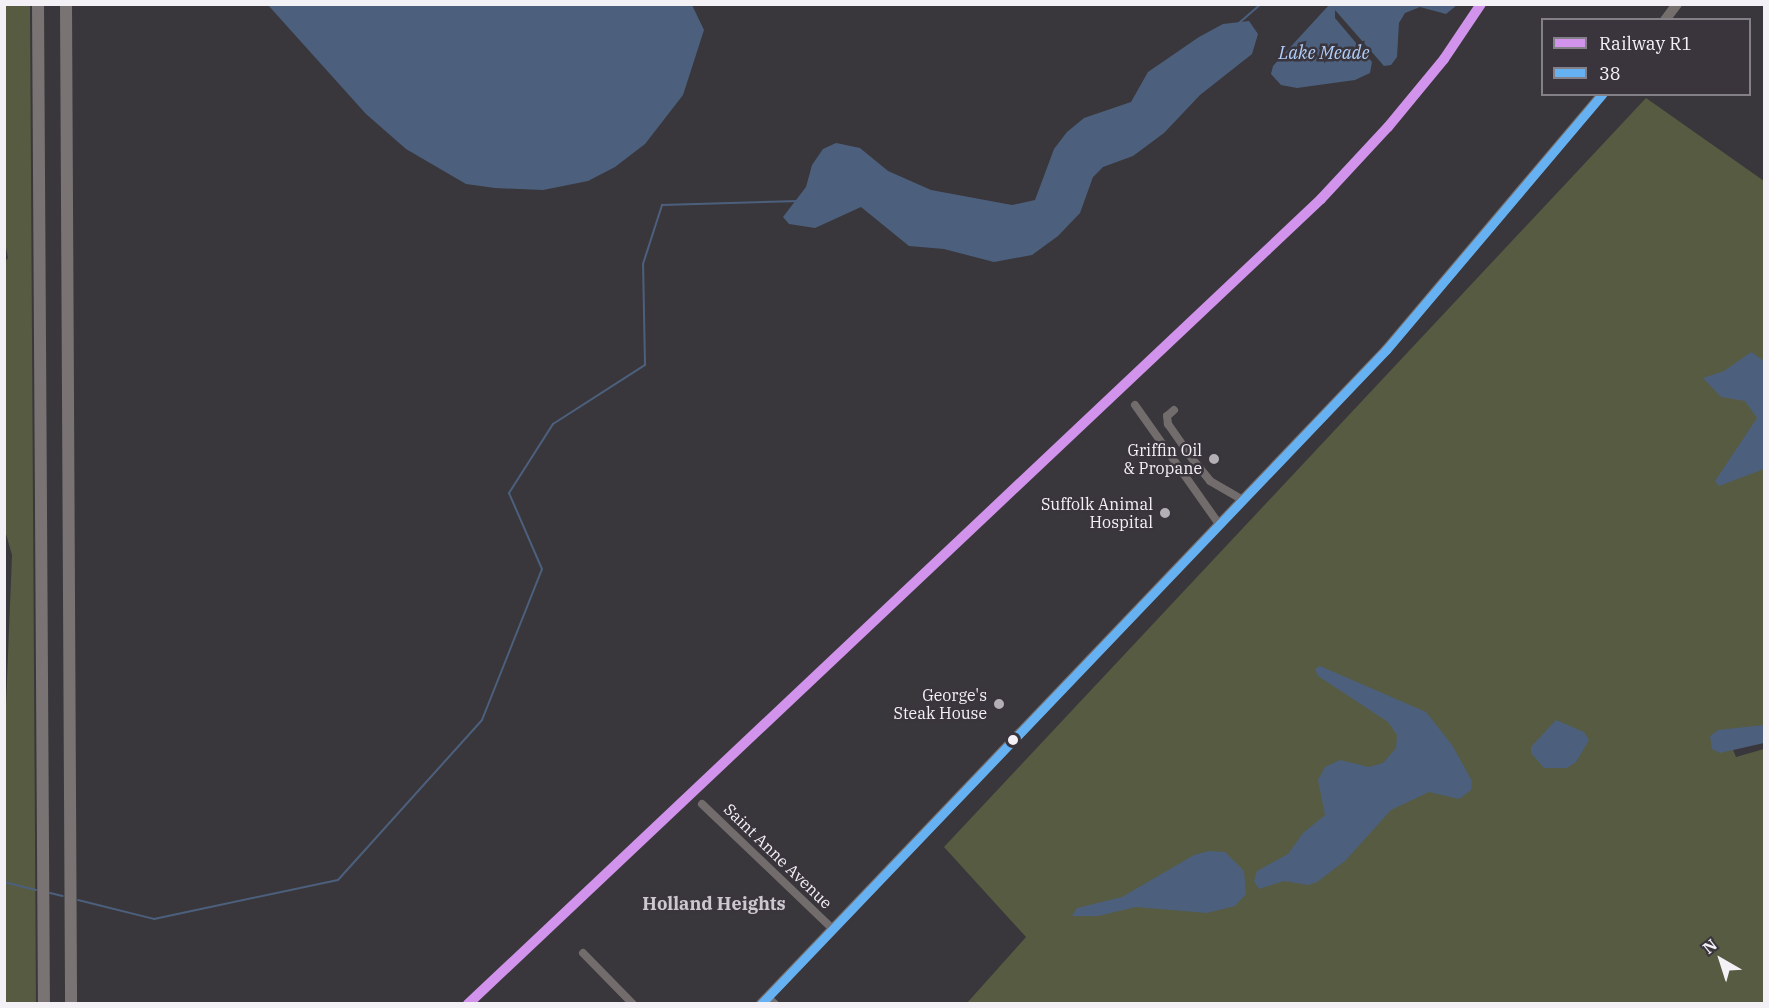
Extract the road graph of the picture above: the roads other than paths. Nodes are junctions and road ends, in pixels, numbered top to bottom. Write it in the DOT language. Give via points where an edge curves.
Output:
graph roads {
  1 [pos="38,4"];
  2 [pos="66,4"];
  3 [pos="1677,4"];
  4 [pos="1666,18"];
  5 [pos="1600,96"];
  6 [pos="1136,405"];
  7 [pos="1174,410"];
  8 [pos="1243,500"];
  9 [pos="1220,524"];
  10 [pos="702,804"];
  11 [pos="833,929"];
  12 [pos="583,954"];
  13 [pos="768,1001"];
  14 [pos="44,1004"];
  15 [pos="71,1004"];
  16 [pos="633,1004"];
  1 -- 14 [label="highway"];
  2 -- 15 [label="highway"];
  3 -- 4 [label="main road"];
  5 -- 8 [label="main road" via="1419,314"];
  6 -- 9 [label="street"];
  7 -- 8 [label="street" via="1167,417 1168,424 1190,456 1210,481"];
  8 -- 9 [label="main road"];
  9 -- 11 [label="main road"];
  10 -- 11 [label="street, Saint Anne Avenue"];
  11 -- 13 [label="main road"];
  12 -- 16 [label="street"];
}
